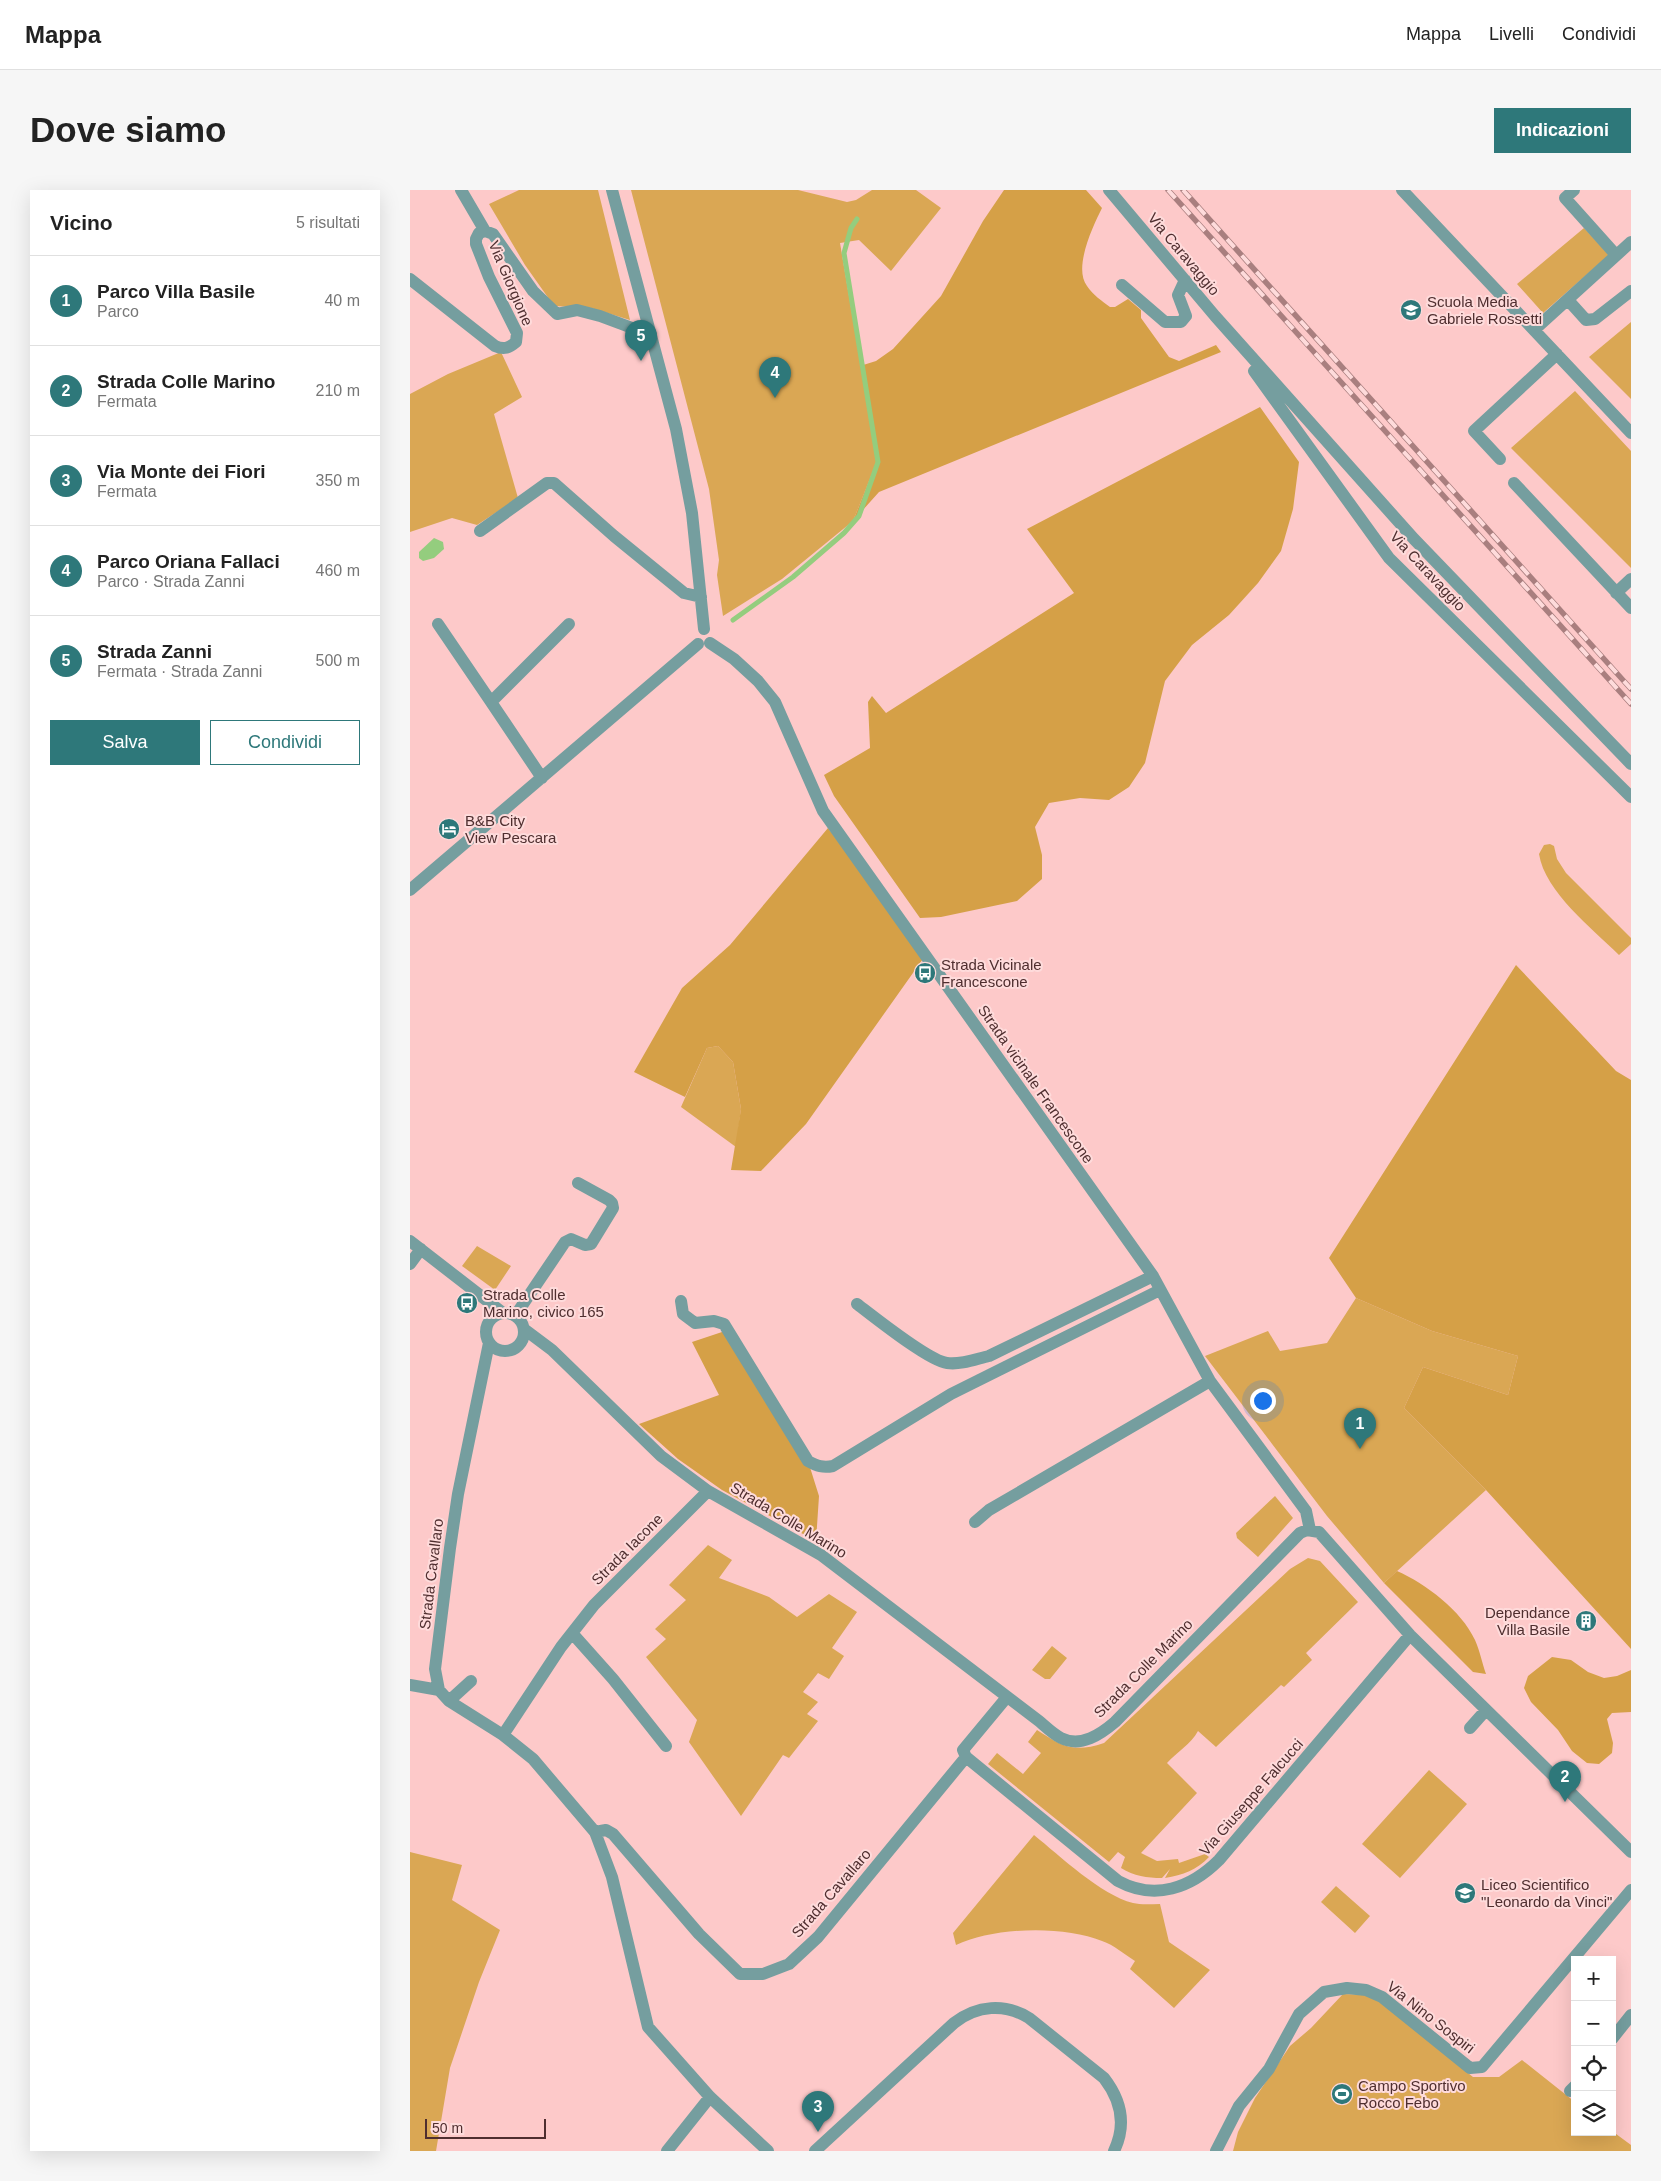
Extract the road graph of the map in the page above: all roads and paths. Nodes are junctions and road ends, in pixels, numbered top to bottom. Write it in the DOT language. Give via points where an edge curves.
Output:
graph roads {
  1 [pos="461,190"];
  2 [pos="612,190"];
  3 [pos="1110,190"];
  4 [pos="1402,190"];
  5 [pos="1574,190"];
  6 [pos="485,231"];
  7 [pos="1631,242"];
  8 [pos="1616,255"];
  9 [pos="410,279"];
  10 [pos="1185,280"];
  11 [pos="1122,285"];
  12 [pos="1631,291"];
  13 [pos="1568,300"];
  14 [pos="1215,316"];
  15 [pos="1534,330"];
  16 [pos="651,335"];
  17 [pos="1557,354"];
  18 [pos="1631,433"];
  19 [pos="1500,459"];
  20 [pos="1514,482"];
  21 [pos="480,531"];
  22 [pos="1631,579"];
  23 [pos="1616,593"];
  24 [pos="701,597"];
  25 [pos="1631,608"];
  26 [pos="438,624"];
  27 [pos="570,624"];
  28 [pos="704,644"];
  29 [pos="491,702"];
  30 [pos="1631,764"];
  31 [pos="542,778"];
  32 [pos="1631,797"];
  33 [pos="410,890"];
  34 [pos="578,1183"];
  35 [pos="410,1241"];
  36 [pos="420,1249"];
  37 [pos="410,1264"];
  38 [pos="1152,1276"];
  39 [pos="1160,1290"];
  40 [pos="476,1293"];
  41 [pos="681,1301"];
  42 [pos="857,1304"];
  43 [pos="509,1314"];
  44 [pos="489,1322"];
  45 [pos="524,1330"];
  46 [pos="490,1343"];
  47 [pos="1210,1381"];
  48 [pos="708,1491"];
  49 [pos="975,1522"];
  50 [pos="1310,1530"];
  51 [pos="572,1633"];
  52 [pos="1410,1635"];
  53 [pos="471,1681"];
  54 [pos="410,1686"];
  55 [pos="439,1690"];
  56 [pos="1007,1697"];
  57 [pos="450,1701"];
  58 [pos="1486,1710"];
  59 [pos="1470,1728"];
  60 [pos="503,1735"];
  61 [pos="666,1746"];
  62 [pos="966,1757"];
  63 [pos="594,1832"];
  64 [pos="1631,1852"];
  65 [pos="1631,1890"];
  66 [pos="1631,2015"];
  67 [pos="1616,2033"];
  68 [pos="710,2097"];
  69 [pos="667,2151"];
  70 [pos="768,2151"];
  71 [pos="815,2151"];
  72 [pos="1114,2151"];
  73 [pos="1216,2151"];
  1 -- 6 [label="street"];
  2 -- 16 [label="street"];
  3 -- 10 [label="street, Via Caravaggio"];
  4 -- 15 [label="street"];
  5 -- 8 [label="street" via="1565,198"];
  6 -- 9 [label="street, Via Giorgione" via="477,236 476,244 517,333 516,342 510,348 495,346"];
  6 -- 16 [label="street, Via Giorgione" via="495,236 533,291 557,314 577,310"];
  7 -- 8 [label="street"];
  8 -- 13 [label="street"];
  10 -- 11 [label="street" via="1178,295 1186,316 1173,324 1164,322"];
  10 -- 14 [label="street, Via Caravaggio"];
  12 -- 13 [label="street" via="1595,319 1586,320"];
  13 -- 15 [label="street"];
  14 -- 30 [label="street, Via Caravaggio" via="1414,539"];
  14 -- 32 [label="street, Via Caravaggio" via="1389,558"];
  15 -- 17 [label="street"];
  16 -- 24 [label="street" via="676,429 692,513"];
  17 -- 18 [label="street"];
  17 -- 19 [label="street" via="1474,431"];
  20 -- 23 [label="street"];
  21 -- 24 [label="street" via="547,483 554,484 684,593"];
  22 -- 23 [label="street"];
  23 -- 25 [label="street"];
  24 -- 28 [label="street" via="704,629 711,633 712,638"];
  26 -- 29 [label="street"];
  27 -- 29 [label="street"];
  28 -- 31 [label="street"];
  28 -- 38 [label="street, Strada vicinale Francescone" via="734,659 775,702 823,811"];
  29 -- 31 [label="street"];
  31 -- 33 [label="street"];
  34 -- 43 [label="street" via="609,1200 613,1208 591,1244 571,1239 565,1242"];
  35 -- 36 [label="street"];
  36 -- 37 [label="street"];
  36 -- 40 [label="street"];
  38 -- 39 [label="street, Strada vicinale Francescone"];
  38 -- 42 [label="street" via="989,1356 946,1363 925,1353"];
  39 -- 41 [label="street" via="951,1394 825,1468 808,1461 724,1324 714,1321 696,1323 683,1314"];
  39 -- 47 [label="street, Strada vicinale Francescone"];
  40 -- 43 [label="street"];
  40 -- 44 [label="street"];
  43 -- 44 [label="street" via="495,1316"];
  43 -- 45 [label="street" via="520,1320"];
  44 -- 46 [label="street" via="486,1331"];
  45 -- 46 [label="street" via="523,1339 512,1350 502,1351"];
  45 -- 48 [label="street, Strada Colle Marino" via="552,1350 661,1456"];
  46 -- 55 [label="street, Strada Cavallaro" via="458,1494 435,1670"];
  47 -- 49 [label="street" via="989,1510"];
  47 -- 50 [label="street, Strada vicinale Francescone" via="1306,1511"];
  48 -- 51 [label="street, Strada Iacone" via="594,1605"];
  48 -- 56 [label="street, Strada Colle Marino" via="821,1555"];
  50 -- 52 [label="street" via="1323,1533"];
  50 -- 56 [label="street, Strada Colle Marino" via="1300,1533 1115,1722 1097,1735 1076,1741 1061,1738"];
  51 -- 60 [label="street, Strada Iacone"];
  51 -- 61 [label="street"];
  52 -- 58 [label="street"];
  52 -- 62 [label="street, Via Giuseppe Falcucci" via="1219,1860 1196,1879 1178,1888 1150,1891 1118,1881"];
  53 -- 57 [label="street"];
  54 -- 55 [label="street"];
  55 -- 57 [label="street"];
  56 -- 62 [label="street, Strada Cavallaro" via="963,1750"];
  57 -- 60 [label="street"];
  58 -- 59 [label="street"];
  58 -- 64 [label="street"];
  60 -- 63 [label="street" via="532,1759"];
  62 -- 63 [label="street, Strada Cavallaro" via="818,1937 789,1964 763,1974 740,1974 699,1934 613,1834 606,1830"];
  63 -- 68 [label="street" via="612,1877 648,2027"];
  65 -- 73 [label="street, Via Nino Sospiri" via="1482,2067 1470,2068 1382,1996 1347,1988 1324,1992 1299,2014 1269,2069 1239,2106"];
  66 -- 67 [label="street"];
  68 -- 69 [label="street"];
  68 -- 70 [label="street"];
  71 -- 72 [label="street" via="954,2022 974,2011 995,2007 1018,2011 1029,2018 1104,2078 1112,2088 1122,2114 1122,2127"];
}
